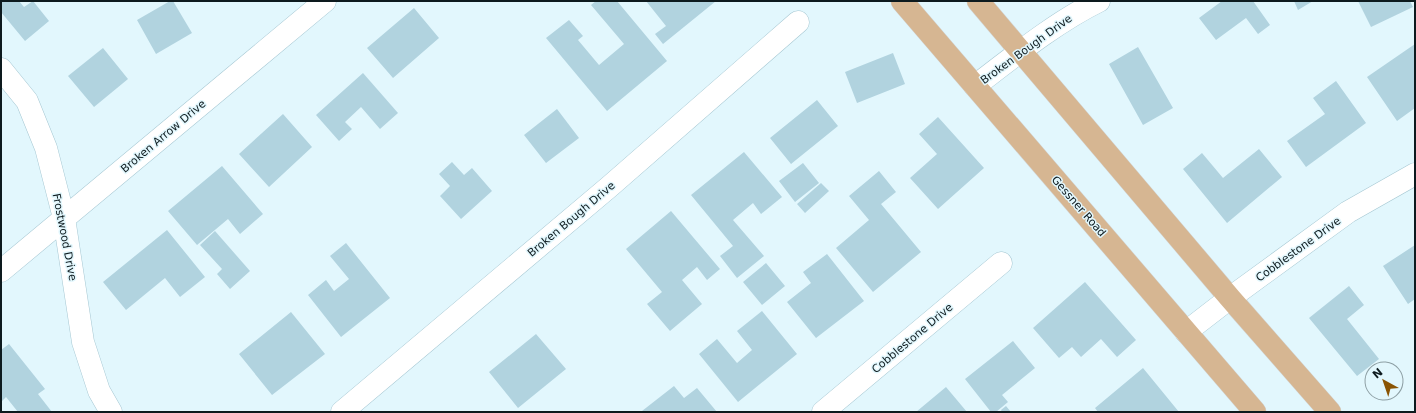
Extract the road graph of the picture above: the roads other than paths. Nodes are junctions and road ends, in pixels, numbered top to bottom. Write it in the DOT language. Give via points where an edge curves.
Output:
graph roads {
  1 [pos="325,1"];
  2 [pos="902,1"];
  3 [pos="978,1"];
  4 [pos="1099,1"];
  5 [pos="798,22"];
  6 [pos="1020,52"];
  7 [pos="1,69"];
  8 [pos="975,86"];
  9 [pos="1415,174"];
  10 [pos="64,218"];
  11 [pos="1001,264"];
  12 [pos="1,271"];
  13 [pos="1230,298"];
  14 [pos="1186,332"];
  15 [pos="111,412"];
  16 [pos="342,412"];
  17 [pos="823,412"];
  18 [pos="1255,412"];
  19 [pos="1330,412"];
  1 -- 10 [label="street, Broken Arrow Drive"];
  2 -- 8 [label="main road, Gessner Road"];
  3 -- 6 [label="main road"];
  4 -- 6 [label="street, Broken Bough Drive" via="1082,9"];
  5 -- 16 [label="street, Broken Bough Drive" via="609,187"];
  6 -- 8 [label="street, Broken Bough Drive"];
  6 -- 13 [label="main road"];
  7 -- 10 [label="street, Frostwood Drive" via="27,101 46,148"];
  8 -- 14 [label="main road, Gessner Road"];
  9 -- 13 [label="street, Cobblestone Drive" via="1348,212"];
  10 -- 12 [label="street, Broken Arrow Drive"];
  10 -- 15 [label="street, Frostwood Drive" via="84,342 99,391"];
  11 -- 17 [label="street, Cobblestone Drive"];
  13 -- 14 [label="street, Cobblestone Drive"];
  13 -- 19 [label="main road"];
  14 -- 18 [label="main road, Gessner Road"];
}
